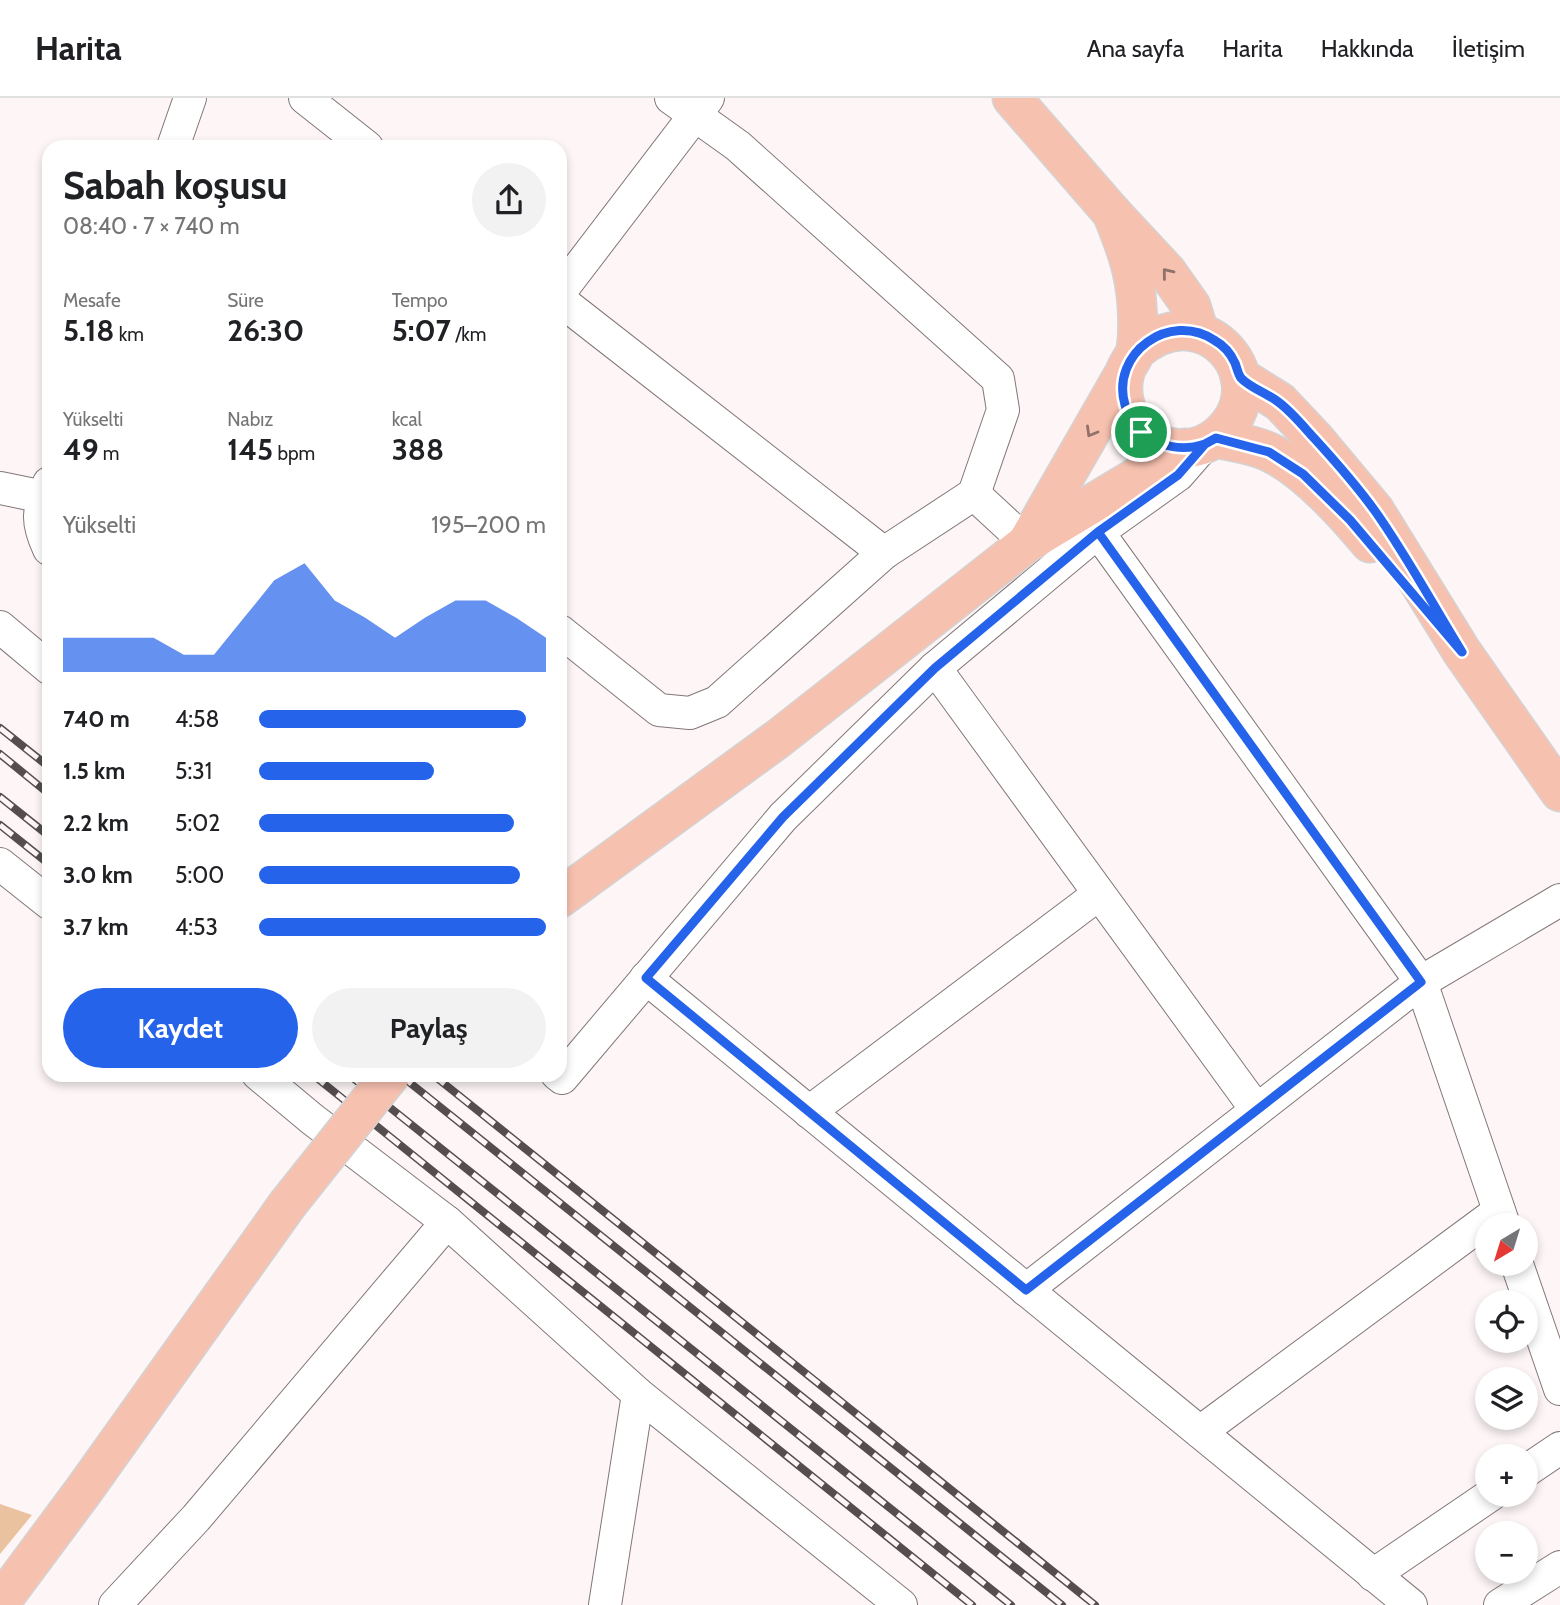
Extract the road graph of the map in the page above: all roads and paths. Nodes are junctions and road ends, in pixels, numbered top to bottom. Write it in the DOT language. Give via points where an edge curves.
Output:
graph roads {
  1 [pos="190,98"];
  2 [pos="304,98"];
  3 [pos="1012,98"];
  4 [pos="691,104"];
  5 [pos="175,140"];
  6 [pos="358,140"];
  7 [pos="1112,214"];
  8 [pos="567,282"];
  9 [pos="567,305"];
  10 [pos="1199,332"];
  11 [pos="1130,362"];
  12 [pos="1240,377"];
  13 [pos="1202,444"];
  14 [pos="0,488"];
  15 [pos="42,490"];
  16 [pos="974,494"];
  17 [pos="42,502"];
  18 [pos="1098,532"];
  19 [pos="42,535"];
  20 [pos="1027,543"];
  21 [pos="884,553"];
  22 [pos="0,627"];
  23 [pos="567,637"];
  24 [pos="1462,652"];
  25 [pos="42,662"];
  26 [pos="935,668"];
  27 [pos="1560,792"];
  28 [pos="0,864"];
  29 [pos="567,893"];
  30 [pos="1099,894"];
  31 [pos="42,897"];
  32 [pos="1560,900"];
  33 [pos="646,978"];
  34 [pos="1421,982"];
  35 [pos="567,1072"];
  36 [pos="268,1082"];
  37 [pos="385,1082"];
  38 [pos="1256,1109"];
  39 [pos="810,1112"];
  40 [pos="1499,1213"];
  41 [pos="447,1222"];
  42 [pos="1475,1236"];
  43 [pos="1521,1276"];
  44 [pos="1026,1290"];
  45 [pos="1560,1389"];
  46 [pos="638,1394"];
  47 [pos="1200,1432"];
  48 [pos="1560,1448"];
  49 [pos="1538,1463"];
  50 [pos="1475,1506"];
  51 [pos="1560,1567"];
  52 [pos="1373,1575"];
  53 [pos="0,1603"];
  54 [pos="115,1605"];
  55 [pos="605,1605"];
  56 [pos="901,1605"];
  57 [pos="1411,1605"];
  58 [pos="1500,1605"];
  1 -- 5 [label="street"];
  2 -- 6 [label="street"];
  3 -- 7 [label="main road"];
  4 -- 8 [label="street"];
  4 -- 16 [label="street" via="998,379 1003,410"];
  10 -- 7 [label="main road, one-way" via="1191,306 1167,272"];
  7 -- 11 [label="main road" via="1133,267 1138,308"];
  9 -- 21 [label="street"];
  10 -- 11 [label="main road" via="1165,332 1149,340"];
  10 -- 12 [label="main road" via="1226,349"];
  11 -- 13 [label="main road" via="1122,388 1124,404 1141,432 1169,447"];
  11 -- 20 [label="main road, one-way"];
  12 -- 13 [label="main road" via="1237,412 1228,426"];
  12 -- 24 [label="main road" via="1280,402 1375,511"];
  13 -- 18 [label="street" via="1178,475"];
  13 -- 20 [label="main road"];
  13 -- 24 [label="main road" via="1269,452 1303,474 1350,520"];
  14 -- 15 [label="street"];
  16 -- 20 [label="street"];
  16 -- 21 [label="street"];
  17 -- 19 [label="street"];
  18 -- 26 [label="street"];
  18 -- 34 [label="street"];
  20 -- 29 [label="main road" via="779,738"];
  21 -- 23 [label="street" via="716,702 690,713 659,710"];
  22 -- 25 [label="street"];
  24 -- 27 [label="main road"];
  26 -- 30 [label="street"];
  26 -- 33 [label="street" via="783,817"];
  28 -- 31 [label="street"];
  30 -- 38 [label="street"];
  30 -- 39 [label="street"];
  32 -- 34 [label="street"];
  33 -- 35 [label="street"];
  33 -- 39 [label="street"];
  34 -- 38 [label="street"];
  34 -- 40 [label="street"];
  36 -- 41 [label="street"];
  37 -- 53 [label="main road, bridge" via="287,1205"];
  38 -- 44 [label="street"];
  39 -- 44 [label="street"];
  41 -- 46 [label="street"];
  41 -- 54 [label="street" via="196,1518"];
  42 -- 47 [label="street"];
  43 -- 45 [label="street"];
  44 -- 47 [label="street"];
  46 -- 55 [label="street"];
  46 -- 56 [label="street"];
  47 -- 52 [label="street"];
  48 -- 49 [label="street"];
  50 -- 52 [label="street"];
  51 -- 58 [label="street"];
  52 -- 57 [label="street"];
}
